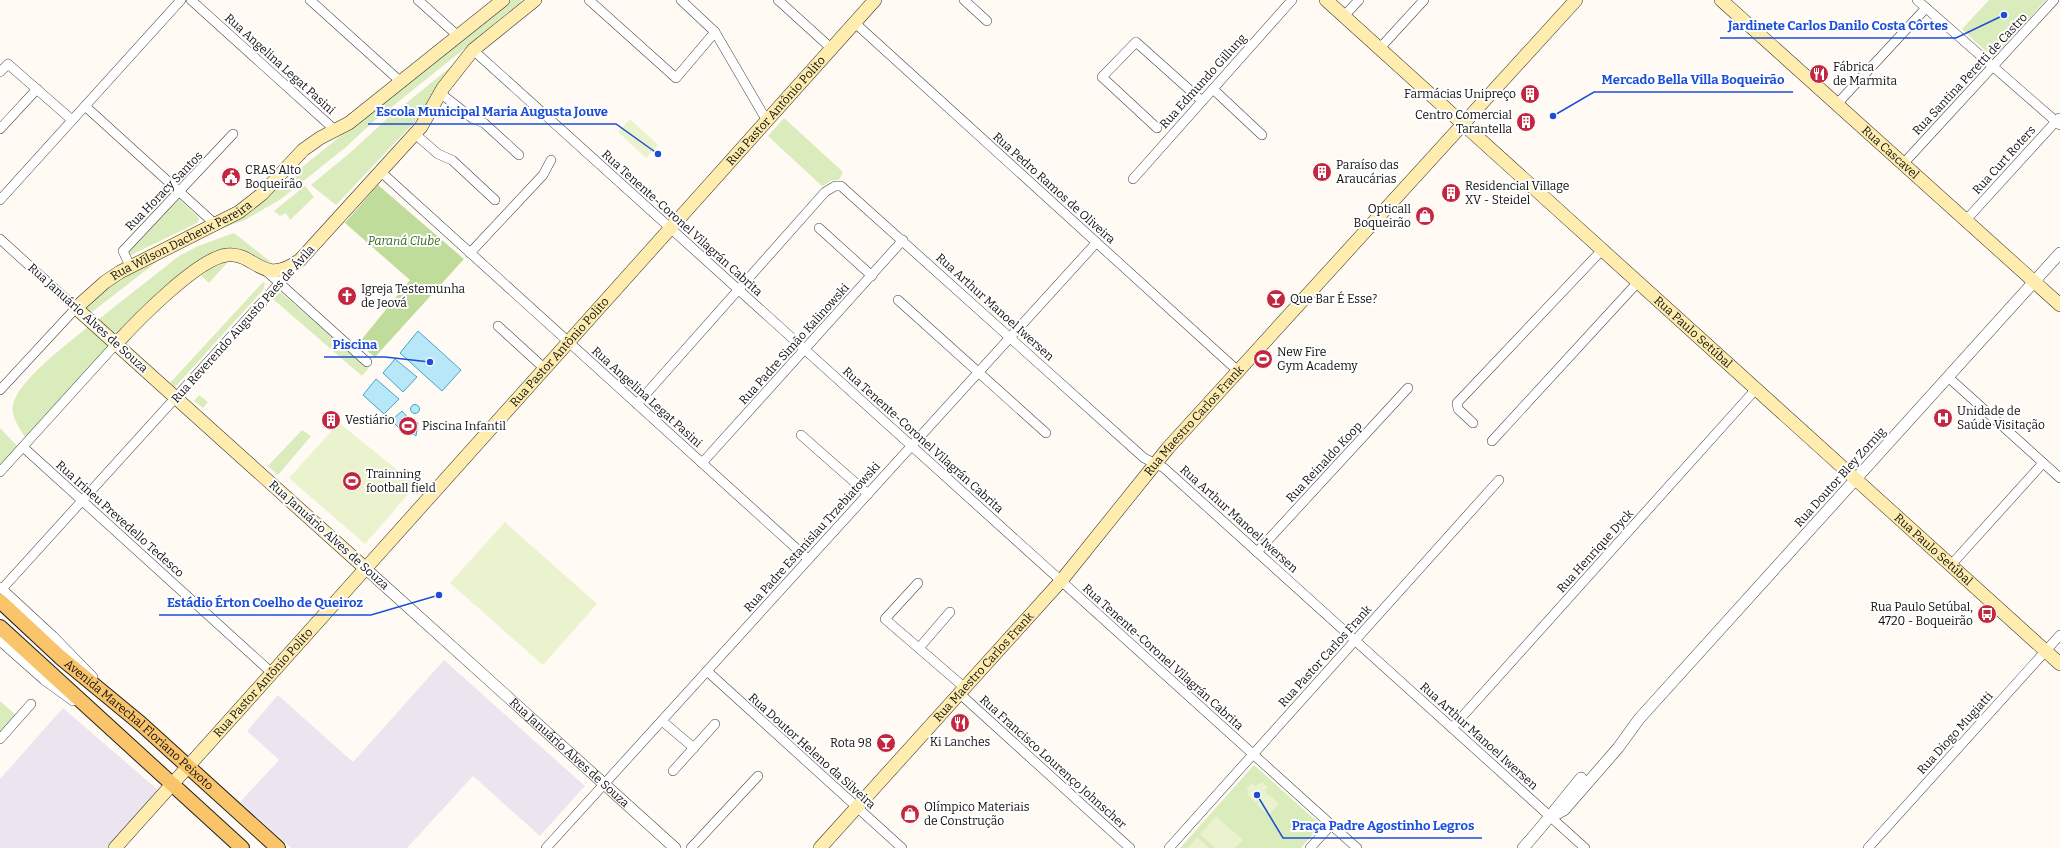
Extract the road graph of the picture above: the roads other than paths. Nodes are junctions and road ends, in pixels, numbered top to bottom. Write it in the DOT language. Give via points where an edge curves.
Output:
graph roads {
  1 [pos="181,0"];
  2 [pos="191,0"];
  3 [pos="310,0"];
  4 [pos="418,0"];
  5 [pos="503,0"];
  6 [pos="589,0"];
  7 [pos="681,0"];
  8 [pos="778,0"];
  9 [pos="964,0"];
  10 [pos="1292,0"];
  11 [pos="1326,0"];
  12 [pos="1359,0"];
  13 [pos="1424,0"];
  14 [pos="1576,0"];
  15 [pos="1721,0"];
  16 [pos="1917,0"];
  17 [pos="2054,0"];
  18 [pos="873,1"];
  19 [pos="529,3"];
  20 [pos="1926,8"];
  21 [pos="1344,16"];
  22 [pos="987,21"];
  23 [pos="855,23"];
  24 [pos="715,32"];
  25 [pos="458,36"];
  26 [pos="1380,48"];
  27 [pos="832,49"];
  28 [pos="473,50"];
  29 [pos="1993,66"];
  30 [pos="0,72"];
  31 [pos="401,82"];
  32 [pos="37,89"];
  33 [pos="1213,89"];
  34 [pos="440,93"];
  35 [pos="1202,101"];
  36 [pos="1837,104"];
  37 [pos="85,106"];
  38 [pos="72,120"];
  39 [pos="767,121"];
  40 [pos="2059,121"];
  41 [pos="1463,124"];
  42 [pos="1157,128"];
  43 [pos="0,129"];
  44 [pos="335,130"];
  45 [pos="233,134"];
  46 [pos="415,134"];
  47 [pos="1262,135"];
  48 [pos="519,155"];
  49 [pos="551,160"];
  50 [pos="1903,164"];
  51 [pos="381,172"];
  52 [pos="1133,179"];
  53 [pos="180,192"];
  54 [pos="0,200"];
  55 [pos="495,200"];
  56 [pos="1966,220"];
  57 [pos="215,224"];
  58 [pos="671,228"];
  59 [pos="819,228"];
  60 [pos="0,239"];
  61 [pos="903,240"];
  62 [pos="1096,243"];
  63 [pos="1602,250"];
  64 [pos="470,253"];
  65 [pos="2060,253"];
  66 [pos="300,260"];
  67 [pos="130,266"];
  68 [pos="265,270"];
  69 [pos="872,276"];
  70 [pos="1638,282"];
  71 [pos="2034,282"];
  72 [pos="280,283"];
  73 [pos="738,289"];
  74 [pos="898,300"];
  75 [pos="2060,305"];
  76 [pos="76,308"];
  77 [pos="498,326"];
  78 [pos="1011,337"];
  79 [pos="569,342"];
  80 [pos="116,344"];
  81 [pos="805,350"];
  82 [pos="367,362"];
  83 [pos="545,369"];
  84 [pos="1238,371"];
  85 [pos="978,372"];
  86 [pos="1948,377"];
  87 [pos="1408,388"];
  88 [pos="1756,389"];
  89 [pos="0,390"];
  90 [pos="176,398"];
  91 [pos="637,404"];
  92 [pos="1473,423"];
  93 [pos="1046,433"];
  94 [pos="801,435"];
  95 [pos="1492,441"];
  96 [pos="912,446"];
  97 [pos="23,447"];
  98 [pos="702,463"];
  99 [pos="1155,463"];
  100 [pos="2043,463"];
  101 [pos="0,472"];
  102 [pos="2060,478"];
  103 [pos="1856,479"];
  104 [pos="1499,480"];
  105 [pos="868,494"];
  106 [pos="82,500"];
  107 [pos="1257,552"];
  108 [pos="808,559"];
  109 [pos="1950,565"];
  110 [pos="366,569"];
  111 [pos="1061,581"];
  112 [pos="918,583"];
  113 [pos="1,593"];
  114 [pos="950,612"];
  115 [pos="0,627"];
  116 [pos="2060,635"];
  117 [pos="1355,640"];
  118 [pos="0,641"];
  119 [pos="919,648"];
  120 [pos="2045,651"];
  121 [pos="2060,664"];
  122 [pos="706,672"];
  123 [pos="272,673"];
  124 [pos="962,690"];
  125 [pos="31,704"];
  126 [pos="662,721"];
  127 [pos="140,723"];
  128 [pos="715,724"];
  129 [pos="109,727"];
  130 [pos="1452,728"];
  131 [pos="0,739"];
  132 [pos="694,748"];
  133 [pos="1253,754"];
  134 [pos="188,767"];
  135 [pos="673,771"];
  136 [pos="758,776"];
  137 [pos="172,784"];
  138 [pos="604,784"];
  139 [pos="857,807"];
  140 [pos="1551,817"];
  141 [pos="1331,824"];
  142 [pos="115,848"];
  143 [pos="242,848"];
  144 [pos="278,848"];
  145 [pos="546,848"];
  146 [pos="675,848"];
  147 [pos="691,848"];
  148 [pos="820,848"];
  149 [pos="902,848"];
  150 [pos="1130,848"];
  151 [pos="1169,848"];
  152 [pos="1310,848"];
  153 [pos="1357,848"];
  154 [pos="1523,848"];
  155 [pos="1585,848"];
  156 [pos="1868,848"];
  1 -- 37 [label="street"];
  2 -- 44 [label="street, Rua Angelina Legat Pasini"];
  3 -- 31 [label="street"];
  4 -- 25 [label="street"];
  5 -- 25 [label="main road, Rua Wilson Dacheux Pereira"];
  6 -- 24 [label="street" via="676,78"];
  7 -- 24 [label="street"];
  8 -- 27 [label="street"];
  9 -- 22 [label="street"];
  10 -- 33 [label="street, Rua Edmundo Gillung"];
  11 -- 21 [label="main road, Rua Paulo Setúbal"];
  12 -- 21 [label="street"];
  13 -- 26 [label="street"];
  14 -- 41 [label="main road, Rua Maestro Carlos Frank"];
  15 -- 36 [label="main road, Rua Cascavel"];
  16 -- 20 [label="street"];
  17 -- 29 [label="street, Rua Santina Peretti de Castro"];
  18 -- 23 [label="main road, Rua Pastor Antônio Polito"];
  19 -- 28 [label="main road"];
  20 -- 29 [label="street"];
  20 -- 36 [label="street"];
  21 -- 26 [label="main road, Rua Paulo Setúbal"];
  23 -- 27 [label="main road, Rua Pastor Antônio Polito"];
  23 -- 62 [label="street, Rua Pedro Ramos de Oliveira"];
  24 -- 39 [label="street"];
  25 -- 31 [label="main road, Rua Wilson Dacheux Pereira"];
  26 -- 41 [label="main road, Rua Paulo Setúbal"];
  27 -- 39 [label="main road, Rua Pastor Antônio Polito"];
  28 -- 34 [label="main road, Rua Reverendo Augusto Paes de Ávila"];
  28 -- 58 [label="street, Rua Tenente-Coronel Vilagrán Cabrita"];
  29 -- 40 [label="street"];
  29 -- 50 [label="street, Rua Santina Peretti de Castro"];
  30 -- 32 [label="street" via="8,64"];
  31 -- 44 [label="main road, Rua Wilson Dacheux Pereira" via="349,124"];
  32 -- 38 [label="street"];
  32 -- 43 [label="street"];
  33 -- 35 [label="street, Rua Edmundo Gillung"];
  33 -- 47 [label="street"];
  34 -- 46 [label="main road, Rua Reverendo Augusto Paes de Ávila"];
  34 -- 48 [label="street" via="472,118 484,123"];
  35 -- 42 [label="street" via="1136,42 1102,77"];
  35 -- 52 [label="street, Rua Edmundo Gillung"];
  36 -- 50 [label="main road, Rua Cascavel"];
  37 -- 38 [label="street"];
  37 -- 53 [label="street"];
  38 -- 54 [label="street"];
  39 -- 58 [label="main road, Rua Pastor Antônio Polito"];
  40 -- 56 [label="street, Rua Curt Roters"];
  41 -- 63 [label="main road, Rua Paulo Setúbal"];
  41 -- 84 [label="main road, Rua Maestro Carlos Frank"];
  44 -- 57 [label="main road, Rua Wilson Dacheux Pereira" via="304,150 249,205"];
  45 -- 53 [label="street, Rua Horacy Santos"];
  46 -- 51 [label="main road, Rua Reverendo Augusto Paes de Ávila"];
  46 -- 55 [label="street" via="438,154 452,160"];
  49 -- 64 [label="street" via="543,175"];
  50 -- 56 [label="main road, Rua Cascavel"];
  51 -- 64 [label="street, Rua Angelina Legat Pasini"];
  51 -- 66 [label="main road, Rua Reverendo Augusto Paes de Ávila"];
  53 -- 57 [label="street"];
  53 -- 67 [label="street, Rua Horacy Santos" via="123,251"];
  56 -- 71 [label="main road, Rua Cascavel"];
  57 -- 67 [label="main road, Rua Wilson Dacheux Pereira"];
  58 -- 73 [label="street, Rua Tenente-Coronel Vilagrán Cabrita"];
  58 -- 79 [label="main road, Rua Pastor Antônio Polito"];
  59 -- 69 [label="street"];
  60 -- 76 [label="street, Rua Januário Alves de Souza"];
  61 -- 69 [label="street, Rua Padre Simão Kalinowski"];
  61 -- 73 [label="street, Rua Arthur Manoel Iwersen" via="846,189 835,186 825,192"];
  61 -- 78 [label="street, Rua Arthur Manoel Iwersen"];
  62 -- 78 [label="street, Rua Padre Estanislau Trzebiatowski"];
  62 -- 84 [label="street, Rua Pedro Ramos de Oliveira"];
  63 -- 70 [label="main road, Rua Paulo Setúbal"];
  63 -- 92 [label="street" via="1457,403 1458,409"];
  64 -- 79 [label="street, Rua Angelina Legat Pasini"];
  65 -- 71 [label="street, Rua Doutor Bley Zornig"];
  66 -- 68 [label="main road" via="282,270"];
  66 -- 72 [label="street, Rua Reverendo Augusto Paes de Ávila"];
  67 -- 76 [label="main road, Rua Wilson Dacheux Pereira" via="105,282"];
  68 -- 72 [label="street"];
  68 -- 80 [label="main road" via="241,257 228,255 215,259 186,279 142,316"];
  69 -- 81 [label="street, Rua Padre Simão Kalinowski"];
  70 -- 88 [label="main road, Rua Paulo Setúbal"];
  70 -- 95 [label="street"];
  71 -- 75 [label="main road, Rua Cascavel"];
  71 -- 86 [label="street, Rua Doutor Bley Zornig"];
  72 -- 82 [label="street"];
  72 -- 90 [label="street, Rua Reverendo Augusto Paes de Ávila"];
  73 -- 81 [label="street, Rua Tenente-Coronel Vilagrán Cabrita"];
  73 -- 91 [label="street"];
  74 -- 85 [label="street"];
  76 -- 80 [label="main road, Rua Januário Alves de Souza"];
  76 -- 89 [label="street, Rua Wilson Dacheux Pereira"];
  77 -- 83 [label="street"];
  78 -- 85 [label="street, Rua Padre Estanislau Trzebiatowski"];
  78 -- 99 [label="street, Rua Arthur Manoel Iwersen" via="1144,458"];
  79 -- 83 [label="main road, Rua Pastor Antônio Polito"];
  79 -- 91 [label="street, Rua Angelina Legat Pasini"];
  80 -- 90 [label="main road, Rua Januário Alves de Souza"];
  80 -- 97 [label="street"];
  81 -- 96 [label="street, Rua Tenente-Coronel Vilagrán Cabrita"];
  81 -- 98 [label="street, Rua Padre Simão Kalinowski"];
  83 -- 110 [label="main road, Rua Pastor Antônio Polito"];
  84 -- 99 [label="main road, Rua Maestro Carlos Frank"];
  85 -- 93 [label="street"];
  85 -- 96 [label="street, Rua Padre Estanislau Trzebiatowski"];
  86 -- 100 [label="street"];
  86 -- 103 [label="street, Rua Doutor Bley Zornig"];
  87 -- 107 [label="street, Rua Reinaldo Koop"];
  88 -- 103 [label="main road, Rua Paulo Setúbal"];
  88 -- 130 [label="street, Rua Henrique Dyck"];
  90 -- 106 [label="street, Rua Reverendo Augusto Paes de Ávila"];
  90 -- 110 [label="main road, Rua Januário Alves de Souza"];
  91 -- 98 [label="street, Rua Angelina Legat Pasini"];
  94 -- 105 [label="street"];
  96 -- 105 [label="street, Rua Padre Estanislau Trzebiatowski"];
  96 -- 111 [label="street, Rua Tenente-Coronel Vilagrán Cabrita"];
  97 -- 101 [label="street"];
  97 -- 106 [label="street, Rua Irineu Prevedello Tedesco"];
  98 -- 108 [label="street, Rua Angelina Legat Pasini"];
  99 -- 107 [label="street, Rua Arthur Manoel Iwersen" via="1164,468"];
  99 -- 111 [label="main road, Rua Maestro Carlos Frank"];
  100 -- 102 [label="street"];
  100 -- 109 [label="street"];
  103 -- 109 [label="main road, Rua Paulo Setúbal"];
  103 -- 140 [label="street, Rua Doutor Bley Zornig" via="1639,719 1623,742 1564,810"];
  104 -- 117 [label="street, Rua Pastor Carlos Frank"];
  105 -- 108 [label="street, Rua Padre Estanislau Trzebiatowski"];
  106 -- 113 [label="street, Rua Reverendo Augusto Paes de Ávila"];
  106 -- 123 [label="street, Rua Irineu Prevedello Tedesco"];
  107 -- 117 [label="street, Rua Arthur Manoel Iwersen"];
  108 -- 122 [label="street, Rua Padre Estanislau Trzebiatowski"];
  109 -- 120 [label="main road, Rua Paulo Setúbal"];
  110 -- 123 [label="main road, Rua Pastor Antônio Polito"];
  110 -- 138 [label="street, Rua Januário Alves de Souza"];
  111 -- 124 [label="main road, Rua Maestro Carlos Frank"];
  111 -- 133 [label="street, Rua Tenente-Coronel Vilagrán Cabrita"];
  112 -- 119 [label="street, Rua Francisco Lourenço Johnscher" via="885,619"];
  113 -- 127 [label="street" via="54,636"];
  113 -- 127 [label="main road, Avenida Marechal Floriano Peixoto" via="60,657"];
  114 -- 119 [label="street"];
  115 -- 129 [label="main road, Avenida Marechal Floriano Peixoto"];
  116 -- 120 [label="street, Rua Diogo Mugiatti"];
  117 -- 130 [label="street, Rua Arthur Manoel Iwersen"];
  117 -- 133 [label="street, Rua Pastor Carlos Frank"];
  118 -- 129 [label="street" via="44,680"];
  119 -- 124 [label="street, Rua Francisco Lourenço Johnscher"];
  120 -- 121 [label="main road, Rua Paulo Setúbal"];
  120 -- 156 [label="street, Rua Diogo Mugiatti"];
  122 -- 126 [label="street, Rua Padre Estanislau Trzebiatowski"];
  122 -- 139 [label="street, Rua Doutor Heleno da Silveira"];
  123 -- 134 [label="main road, Rua Pastor Antônio Polito"];
  124 -- 139 [label="main road, Rua Maestro Carlos Frank"];
  124 -- 150 [label="street, Rua Francisco Lourenço Johnscher"];
  125 -- 131 [label="street"];
  126 -- 132 [label="street"];
  126 -- 138 [label="street, Rua Padre Estanislau Trzebiatowski"];
  127 -- 134 [label="main road, Avenida Marechal Floriano Peixoto"];
  128 -- 132 [label="street"];
  129 -- 137 [label="main road, Avenida Marechal Floriano Peixoto"];
  130 -- 140 [label="street, Rua Arthur Manoel Iwersen"];
  132 -- 135 [label="street"];
  133 -- 141 [label="street, Rua Tenente-Coronel Vilagrán Cabrita"];
  133 -- 151 [label="street, Rua Pastor Carlos Frank"];
  134 -- 137 [label="main road, Rua Pastor Antônio Polito"];
  134 -- 144 [label="main road, Avenida Marechal Floriano Peixoto"];
  136 -- 147 [label="street"];
  137 -- 142 [label="main road, Rua Pastor Antônio Polito"];
  137 -- 143 [label="main road, Avenida Marechal Floriano Peixoto"];
  138 -- 145 [label="street, Rua Padre Estanislau Trzebiatowski"];
  138 -- 146 [label="street, Rua Januário Alves de Souza"];
  139 -- 148 [label="main road, Rua Maestro Carlos Frank"];
  139 -- 149 [label="street, Rua Doutor Heleno da Silveira"];
  140 -- 154 [label="street, Rua Doutor Bley Zornig"];
  140 -- 155 [label="street, Rua Arthur Manoel Iwersen"];
  141 -- 152 [label="street"];
  141 -- 153 [label="street, Rua Tenente-Coronel Vilagrán Cabrita"];
}
